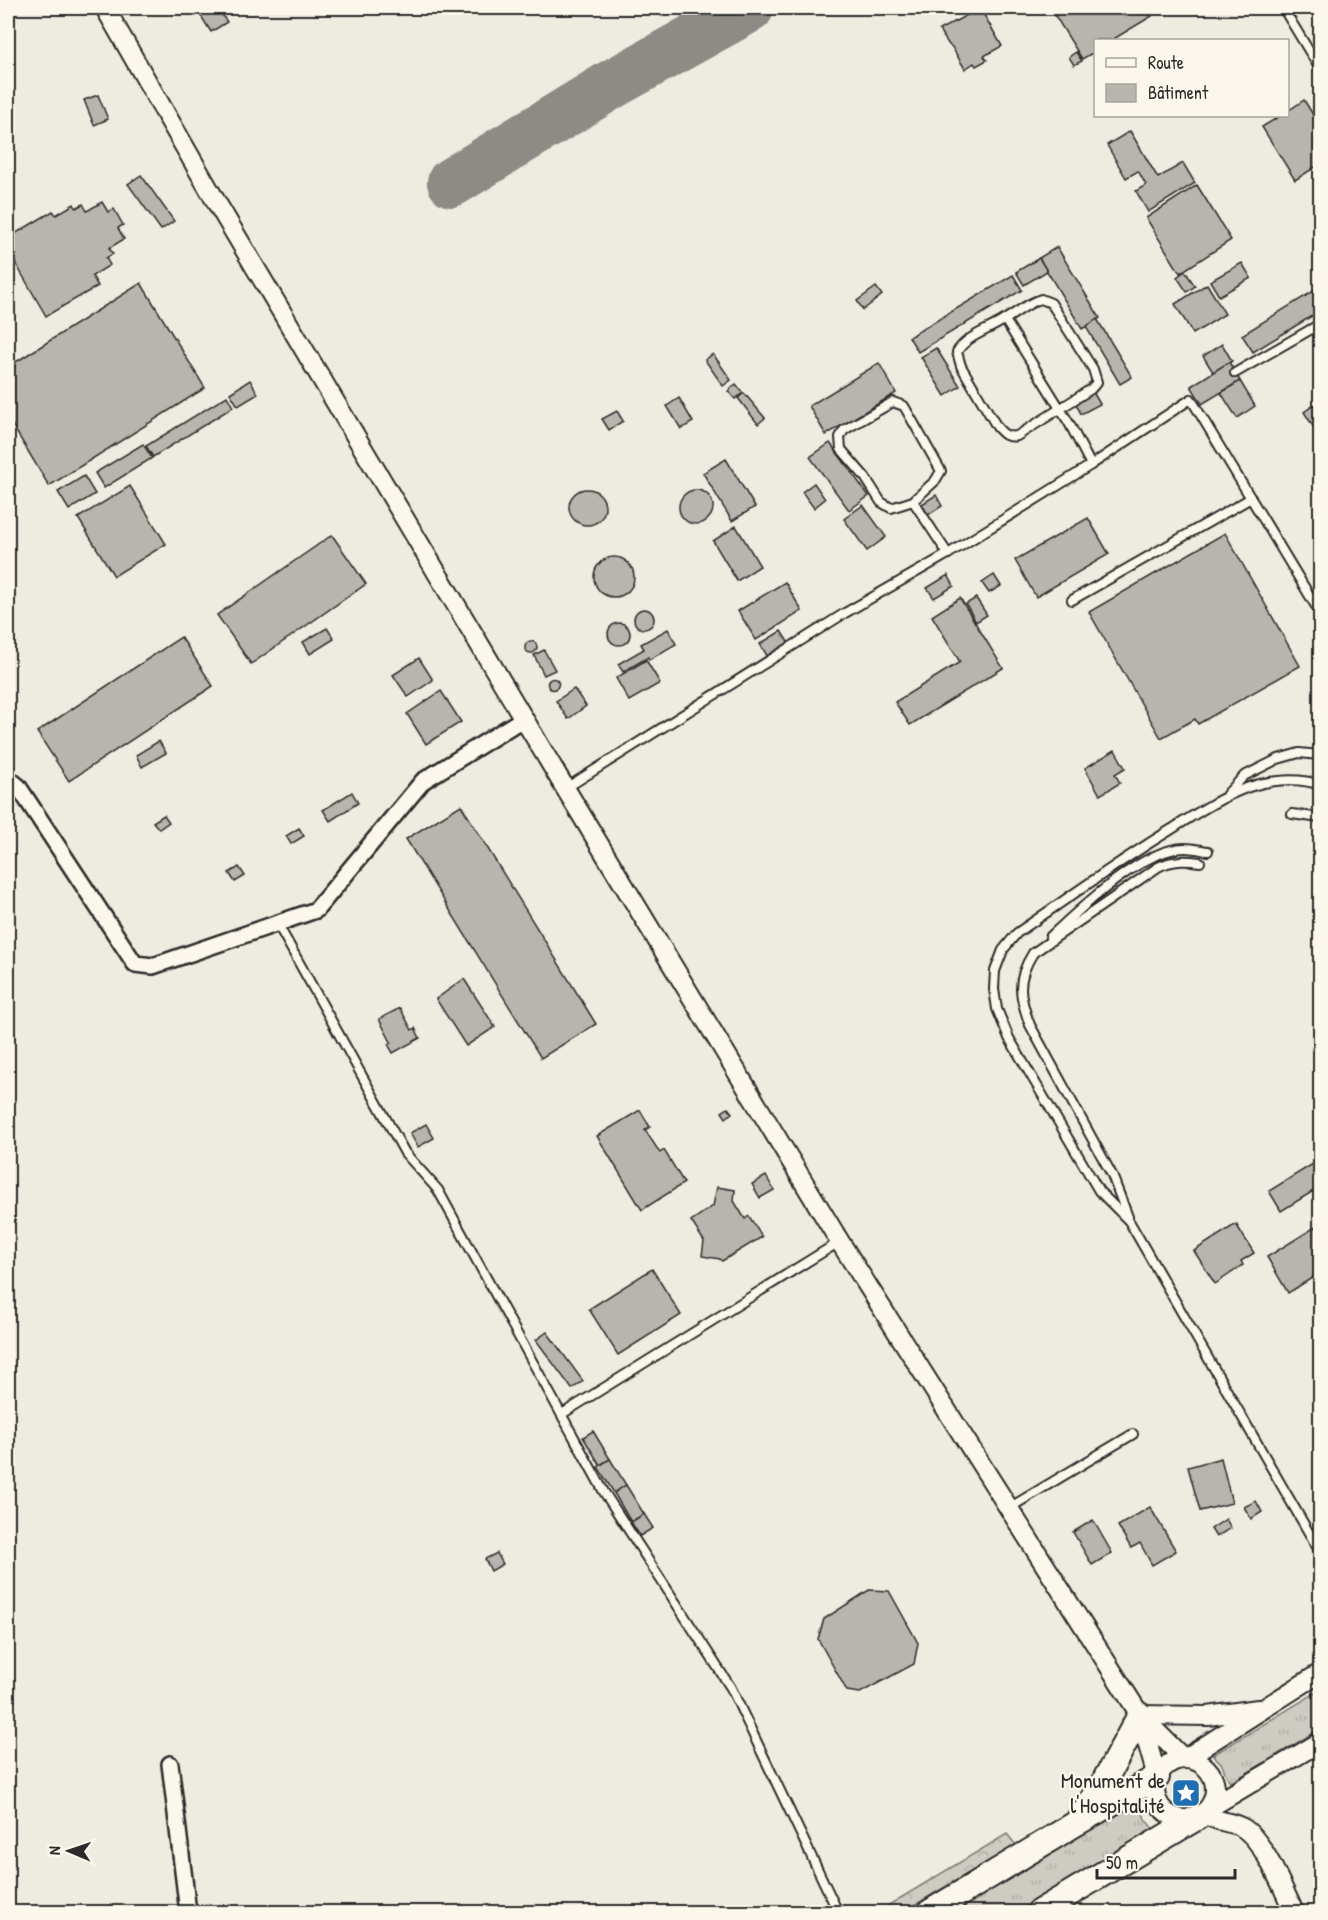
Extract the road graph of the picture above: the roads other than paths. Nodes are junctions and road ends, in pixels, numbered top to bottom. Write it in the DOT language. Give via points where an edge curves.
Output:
graph roads {
  1 [pos="105,8"];
  2 [pos="1283,8"];
  3 [pos="1320,69"];
  4 [pos="1005,320"];
  5 [pos="1320,324"];
  6 [pos="1235,372"];
  7 [pos="1060,409"];
  8 [pos="1091,465"];
  9 [pos="1251,498"];
  10 [pos="913,501"];
  11 [pos="948,554"];
  12 [pos="1072,600"];
  13 [pos="1320,613"];
  14 [pos="524,718"];
  15 [pos="1320,755"];
  16 [pos="8,778"];
  17 [pos="1320,785"];
  18 [pos="565,788"];
  19 [pos="1225,797"];
  20 [pos="1292,814"];
  21 [pos="1320,818"];
  22 [pos="1208,851"];
  23 [pos="1200,862"];
  24 [pos="277,923"];
  25 [pos="1033,953"];
  26 [pos="1129,1221"];
  27 [pos="840,1242"];
  28 [pos="562,1414"];
  29 [pos="1133,1434"];
  30 [pos="1009,1508"];
  31 [pos="1320,1552"];
  32 [pos="1320,1673"];
  33 [pos="1265,1708"];
  34 [pos="1140,1715"];
  35 [pos="1320,1742"];
  36 [pos="1184,1759"];
  37 [pos="170,1764"];
  38 [pos="1157,1777"];
  39 [pos="1203,1813"];
  40 [pos="1075,1824"];
  41 [pos="188,1912"];
  42 [pos="838,1912"];
  43 [pos="930,1912"];
  44 [pos="1039,1912"];
  45 [pos="1294,1912"];
  1 -- 14 [label="street"];
  2 -- 3 [label="lane"];
  4 -- 7 [label="lane"];
  4 -- 7 [label="lane" via="1030,302 1041,298 1051,303 1093,369 1097,382"];
  4 -- 7 [label="lane" via="966,342 957,352 997,428 1010,438 1017,436"];
  5 -- 6 [label="lane"];
  7 -- 8 [label="lane"];
  8 -- 9 [label="lane" via="1194,397"];
  8 -- 11 [label="lane"];
  9 -- 12 [label="lane"];
  9 -- 13 [label="lane"];
  10 -- 10 [label="lane" via="891,508 881,502 841,449 844,430 893,402 904,406 941,471"];
  10 -- 11 [label="lane"];
  11 -- 18 [label="lane" via="845,613"];
  14 -- 18 [label="street"];
  14 -- 24 [label="street" via="423,781 316,910"];
  15 -- 19 [label="lane" via="1299,753 1278,759 1244,776"];
  16 -- 24 [label="street" via="18,786 135,964 153,966"];
  17 -- 19 [label="lane" via="1282,781 1252,786"];
  18 -- 27 [label="street"];
  19 -- 26 [label="lane" via="1141,848 1017,933 1003,950 995,971 997,1009 1009,1038 1099,1191"];
  20 -- 21 [label="lane"];
  22 -- 25 [label="lane" via="1184,848 1141,863 1088,901"];
  23 -- 25 [label="lane" via="1181,860 1158,867"];
  24 -- 28 [label="lane" via="405,1153 438,1190"];
  25 -- 26 [label="lane" via="1020,984 1022,1005 1112,1175"];
  26 -- 31 [label="lane"];
  27 -- 28 [label="lane"];
  27 -- 30 [label="street"];
  28 -- 42 [label="lane" via="604,1492 730,1688"];
  29 -- 30 [label="lane"];
  30 -- 34 [label="street"];
  32 -- 33 [label="street"];
  33 -- 34 [label="street" via="1208,1716"];
  33 -- 36 [label="street"];
  34 -- 36 [label="street"];
  34 -- 38 [label="street"];
  34 -- 40 [label="highway" via="1102,1785"];
  35 -- 39 [label="street"];
  36 -- 38 [label="street" via="1168,1764"];
  36 -- 39 [label="street" via="1202,1765 1213,1780 1213,1799"];
  37 -- 41 [label="street"];
  38 -- 39 [label="street" via="1155,1798 1168,1815 1188,1820"];
  38 -- 40 [label="highway"];
  39 -- 44 [label="highway"];
  39 -- 45 [label="street" via="1213,1820 1240,1826 1254,1836"];
  40 -- 43 [label="highway"];
}
